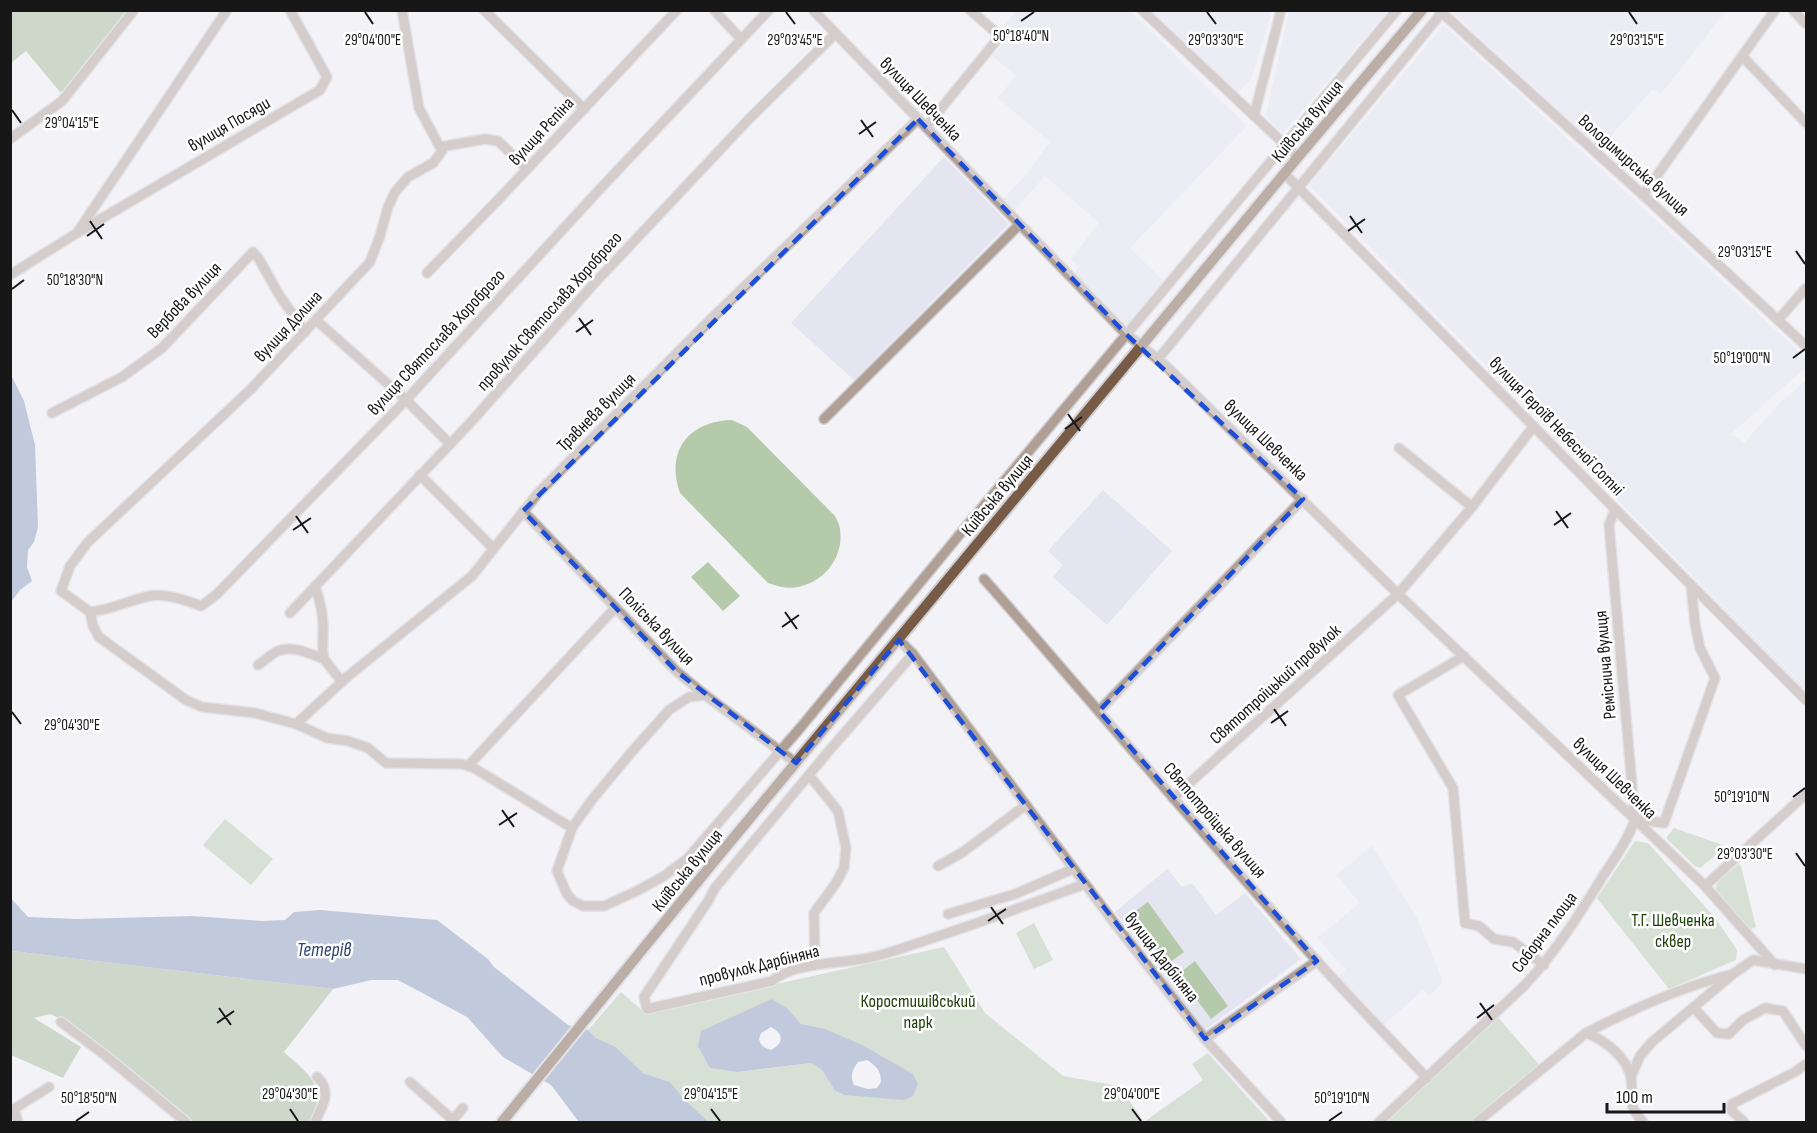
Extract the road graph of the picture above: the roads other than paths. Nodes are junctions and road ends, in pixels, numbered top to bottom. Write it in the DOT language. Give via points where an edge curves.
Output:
graph roads {
  1 [pos="134,10"];
  2 [pos="227,10"];
  3 [pos="290,10"];
  4 [pos="402,10"];
  5 [pos="484,10"];
  6 [pos="677,10"];
  7 [pos="714,10"];
  8 [pos="769,10"];
  9 [pos="813,10"];
  10 [pos="970,10"];
  11 [pos="1142,10"];
  12 [pos="1281,10"];
  13 [pos="1397,10"];
  14 [pos="1422,10"];
  15 [pos="1775,10"];
  16 [pos="1793,10"];
  17 [pos="1442,11"];
  18 [pos="1806,24"];
  19 [pos="835,34"];
  20 [pos="741,39"];
  21 [pos="1743,57"];
  22 [pos="584,109"];
  23 [pos="1254,116"];
  24 [pos="918,119"];
  25 [pos="1806,123"];
  26 [pos="926,127"];
  27 [pos="10,139"];
  28 [pos="1285,145"];
  29 [pos="440,147"];
  30 [pos="1298,157"];
  31 [pos="527,169"];
  32 [pos="1285,174"];
  33 [pos="1298,188"];
  34 [pos="1643,195"];
  35 [pos="1019,225"];
  36 [pos="76,233"];
  37 [pos="427,273"];
  38 [pos="10,275"];
  39 [pos="1806,288"];
  40 [pos="316,320"];
  41 [pos="1778,320"];
  42 [pos="305,332"];
  43 [pos="1126,334"];
  44 [pos="1142,346"];
  45 [pos="1806,346"];
  46 [pos="1158,359"];
  47 [pos="406,400"];
  48 [pos="52,413"];
  49 [pos="824,419"];
  50 [pos="1533,427"];
  51 [pos="450,444"];
  52 [pos="1399,448"];
  53 [pos="420,475"];
  54 [pos="1303,499"];
  55 [pos="1472,507"];
  56 [pos="1615,509"];
  57 [pos="523,511"];
  58 [pos="493,548"];
  59 [pos="984,579"];
  60 [pos="1691,585"];
  61 [pos="315,586"];
  62 [pos="1398,594"];
  63 [pos="615,608"];
  64 [pos="90,612"];
  65 [pos="290,613"];
  66 [pos="899,640"];
  67 [pos="913,654"];
  68 [pos="1464,656"];
  69 [pos="324,659"];
  70 [pos="258,665"];
  71 [pos="342,682"];
  72 [pos="705,695"];
  73 [pos="1806,700"];
  74 [pos="1100,711"];
  75 [pos="296,724"];
  76 [pos="779,751"];
  77 [pos="796,763"];
  78 [pos="468,766"];
  79 [pos="809,775"];
  80 [pos="1806,794"];
  81 [pos="1173,798"];
  82 [pos="1026,805"];
  83 [pos="1635,819"];
  84 [pos="572,828"];
  85 [pos="938,866"];
  86 [pos="1073,869"];
  87 [pos="1085,884"];
  88 [pos="1705,886"];
  89 [pos="948,914"];
  90 [pos="1317,961"];
  91 [pos="814,965"];
  92 [pos="1544,965"];
  93 [pos="1775,965"];
  94 [pos="1806,968"];
  95 [pos="1733,974"];
  96 [pos="1694,1008"];
  97 [pos="61,1022"];
  98 [pos="1586,1033"];
  99 [pos="1205,1039"];
  100 [pos="1806,1046"];
  101 [pos="1806,1064"];
  102 [pos="317,1077"];
  103 [pos="1631,1077"];
  104 [pos="1427,1078"];
  105 [pos="410,1082"];
  106 [pos="49,1087"];
  107 [pos="463,1108"];
  108 [pos="452,1121"];
  109 [pos="18,1122"];
  110 [pos="186,1122"];
  111 [pos="315,1122"];
  112 [pos="502,1122"];
  113 [pos="1281,1122"];
  114 [pos="1379,1122"];
  115 [pos="1477,1122"];
  116 [pos="1643,1122"];
  117 [pos="1744,1122"];
  1 -- 27 [label="street" via="62,101"];
  2 -- 36 [label="street"];
  3 -- 36 [label="street, вулиця Посяди" via="327,77 320,90"];
  4 -- 29 [label="street" via="419,108"];
  5 -- 22 [label="street"];
  6 -- 22 [label="street, вулиця Рєпіна"];
  7 -- 20 [label="street"];
  8 -- 20 [label="street, вулиця Святослава Хороброго"];
  9 -- 19 [label="street, вулиця Шевченка"];
  10 -- 26 [label="street" via="1000,36"];
  11 -- 23 [label="street"];
  12 -- 23 [label="street"];
  13 -- 28 [label="street, Київська вулиця"];
  14 -- 30 [label="main road, Київська вулиця"];
  15 -- 21 [label="street"];
  16 -- 18 [label="street"];
  17 -- 33 [label="street"];
  17 -- 34 [label="street, Володимирська вулиця"];
  19 -- 24 [label="street, вулиця Шевченка"];
  19 -- 51 [label="street, провулок Святослава Хороброго" via="591,287"];
  20 -- 47 [label="street, вулиця Святослава Хороброго"];
  21 -- 25 [label="street"];
  21 -- 34 [label="street"];
  22 -- 31 [label="street, вулиця Рєпіна"];
  23 -- 28 [label="street"];
  24 -- 26 [label="street, вулиця Шевченка"];
  24 -- 57 [label="street, Травнева вулиця" via="711,319"];
  26 -- 35 [label="street, вулиця Шевченка"];
  28 -- 30 [label="street"];
  28 -- 43 [label="street, Київська вулиця"];
  29 -- 31 [label="street" via="485,139 498,141"];
  29 -- 40 [label="street, вулиця Долина" via="442,152 432,163 408,177 395,192 370,261"];
  30 -- 32 [label="main road, Київська вулиця"];
  31 -- 37 [label="street, вулиця Рєпіна"];
  32 -- 33 [label="street, вулиця Героїв Небесної Сотні"];
  32 -- 44 [label="main road, Київська вулиця"];
  33 -- 46 [label="street"];
  33 -- 50 [label="street, вулиця Героїв Небесної Сотні"];
  34 -- 41 [label="street, Володимирська вулиця"];
  35 -- 43 [label="street, вулиця Шевченка"];
  35 -- 49 [label="street"];
  36 -- 38 [label="street"];
  39 -- 41 [label="street"];
  40 -- 42 [label="street, вулиця Долина"];
  40 -- 47 [label="street"];
  41 -- 45 [label="street, Володимирська вулиця"];
  42 -- 48 [label="street, Вербова вулиця" via="253,252 162,348 122,377"];
  42 -- 64 [label="street, вулиця Долина" via="251,389 88,542 70,566 61,591"];
  43 -- 44 [label="street, вулиця Шевченка"];
  43 -- 76 [label="street, Київська вулиця"];
  44 -- 46 [label="street, вулиця Шевченка"];
  44 -- 66 [label="main road, Київська вулиця"];
  46 -- 54 [label="street, вулиця Шевченка"];
  47 -- 51 [label="street"];
  47 -- 64 [label="street, вулиця Святослава Хороброго" via="201,606 184,599 152,596"];
  50 -- 55 [label="street, Святотроїцький провулок"];
  50 -- 56 [label="street, вулиця Героїв Небесної Сотні"];
  51 -- 53 [label="street, провулок Святослава Хороброго"];
  52 -- 55 [label="street"];
  53 -- 58 [label="street"];
  53 -- 61 [label="street, провулок Святослава Хороброго"];
  54 -- 62 [label="street, вулиця Шевченка"];
  54 -- 74 [label="street"];
  55 -- 62 [label="street, Святотроїцький провулок"];
  56 -- 60 [label="street, вулиця Героїв Небесної Сотні"];
  56 -- 83 [label="street, Реміснича вулиця" via="1609,525"];
  57 -- 58 [label="street, Травнева вулиця"];
  57 -- 63 [label="street, Поліська вулиця"];
  58 -- 71 [label="street, Травнева вулиця" via="472,576"];
  59 -- 74 [label="street, Святотроїцька вулиця"];
  60 -- 73 [label="street, вулиця Героїв Небесної Сотні"];
  60 -- 83 [label="street" via="1700,648 1715,678 1664,823"];
  61 -- 65 [label="street, провулок Святослава Хороброго"];
  61 -- 69 [label="street" via="323,622"];
  62 -- 68 [label="street, вулиця Шевченка"];
  62 -- 81 [label="street, Святотроїцький провулок"];
  63 -- 72 [label="street, Поліська вулиця"];
  63 -- 78 [label="street"];
  64 -- 75 [label="street" via="99,637 186,700 202,707 255,713"];
  66 -- 67 [label="street, вулиця Дарбіняна"];
  66 -- 77 [label="main road, Київська вулиця"];
  67 -- 79 [label="street"];
  67 -- 82 [label="street, вулиця Дарбіняна"];
  68 -- 83 [label="street, вулиця Шевченка"];
  68 -- 92 [label="street" via="1398,695 1453,788 1466,922 1479,926 1494,939 1513,942"];
  69 -- 70 [label="street" via="288,650 278,651"];
  69 -- 71 [label="street"];
  71 -- 75 [label="street, Травнева вулиця"];
  72 -- 76 [label="street, Поліська вулиця"];
  72 -- 84 [label="street" via="689,697 669,710"];
  74 -- 81 [label="street, Святотроїцька вулиця"];
  75 -- 78 [label="street" via="327,738 368,748 386,763"];
  76 -- 77 [label="street, Поліська вулиця"];
  76 -- 84 [label="street, Київська вулиця" via="688,858 664,876 604,906 583,906 567,894 558,871"];
  77 -- 112 [label="main road, Київська вулиця"];
  78 -- 84 [label="street"];
  79 -- 91 [label="street" via="838,811 846,848 844,868 814,914"];
  79 -- 91 [label="street, провулок Дарбіняна" via="715,888 644,997 647,1009 772,981 780,974"];
  80 -- 88 [label="street"];
  81 -- 90 [label="street, Святотроїцька вулиця"];
  82 -- 85 [label="street"];
  82 -- 86 [label="street, вулиця Дарбіняна"];
  83 -- 88 [label="street, вулиця Шевченка"];
  83 -- 92 [label="street, Соборна площа" via="1630,834 1586,905"];
  86 -- 87 [label="street, вулиця Дарбіняна"];
  86 -- 89 [label="street" via="1015,894"];
  87 -- 91 [label="street, провулок Дарбіняна" via="890,952"];
  87 -- 99 [label="street, вулиця Дарбіняна"];
  88 -- 93 [label="street, вулиця Шевченка"];
  90 -- 99 [label="street"];
  90 -- 104 [label="street, Святотроїцька вулиця"];
  92 -- 104 [label="street, Соборна площа"];
  93 -- 94 [label="street"];
  93 -- 95 [label="street" via="1754,960"];
  95 -- 96 [label="street"];
  95 -- 98 [label="street" via="1712,979"];
  96 -- 100 [label="street" via="1717,1033 1729,1034 1743,1020 1765,1008 1783,1011"];
  96 -- 103 [label="street" via="1652,1042 1640,1056"];
  97 -- 110 [label="street"];
  98 -- 103 [label="street" via="1615,1051"];
  98 -- 115 [label="street"];
  99 -- 113 [label="street, вулиця Дарбіняна"];
  101 -- 117 [label="street" via="1731,1104 1732,1111"];
  102 -- 111 [label="street" via="326,1095"];
  103 -- 116 [label="street" via="1632,1107"];
  104 -- 114 [label="street, Соборна площа"];
  105 -- 108 [label="street"];
  106 -- 109 [label="street" via="14,1109"];
  107 -- 108 [label="street"];
}
